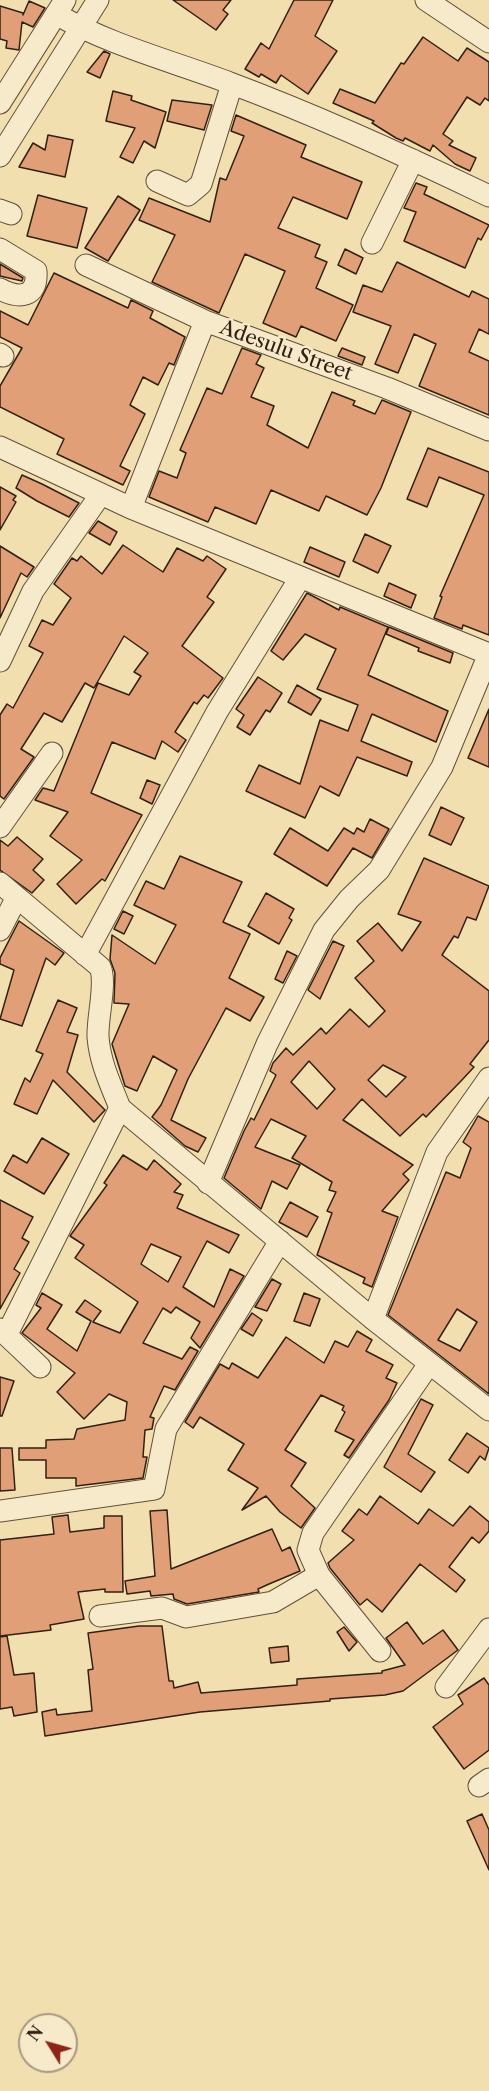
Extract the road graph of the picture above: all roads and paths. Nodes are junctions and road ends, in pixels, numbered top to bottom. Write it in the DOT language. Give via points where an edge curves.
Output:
graph roads {
  1 [pos="99,0"];
  2 [pos="426,0"];
  3 [pos="61,7"];
  4 [pos="80,28"];
  5 [pos="489,42"];
  6 [pos="232,84"];
  7 [pos="0,103"];
  8 [pos="0,156"];
  9 [pos="413,160"];
  10 [pos="156,181"];
  11 [pos="489,196"];
  12 [pos="372,243"];
  13 [pos="0,249"];
  14 [pos="86,265"];
  15 [pos="0,289"];
  16 [pos="205,321"];
  17 [pos="489,430"];
  18 [pos="0,447"];
  19 [pos="101,494"];
  20 [pos="131,508"];
  21 [pos="300,578"];
  22 [pos="489,654"];
  23 [pos="0,661"];
  24 [pos="52,753"];
  25 [pos="0,827"];
  26 [pos="0,883"];
  27 [pos="17,897"];
  28 [pos="0,930"];
  29 [pos="85,954"];
  30 [pos="489,1078"];
  31 [pos="120,1108"];
  32 [pos="208,1183"];
  33 [pos="280,1241"];
  34 [pos="373,1319"];
  35 [pos="3,1332"];
  36 [pos="429,1364"];
  37 [pos="40,1367"];
  38 [pos="489,1410"];
  39 [pos="0,1511"];
  40 [pos="319,1575"];
  41 [pos="100,1616"];
  42 [pos="489,1629"];
  43 [pos="380,1651"];
  44 [pos="446,1687"];
  1 -- 4 [label="street"];
  2 -- 5 [label="street"];
  3 -- 4 [label="street"];
  3 -- 7 [label="street"];
  4 -- 6 [label="street"];
  4 -- 8 [label="street"];
  6 -- 9 [label="street"];
  6 -- 10 [label="street" via="201,184 195,192 188,195"];
  9 -- 11 [label="street"];
  9 -- 12 [label="street"];
  13 -- 15 [label="street" via="28,264 37,278 22,297"];
  14 -- 16 [label="street, Adesulu Street"];
  16 -- 17 [label="street, Adesulu Street" via="387,387"];
  16 -- 20 [label="street"];
  18 -- 19 [label="street"];
  19 -- 20 [label="street"];
  19 -- 23 [label="street" via="33,591"];
  20 -- 21 [label="street"];
  21 -- 22 [label="street"];
  21 -- 29 [label="street" via="217,712"];
  22 -- 32 [label="street" via="442,767 380,870 324,930 267,1044"];
  24 -- 25 [label="street"];
  26 -- 27 [label="street"];
  27 -- 28 [label="street"];
  27 -- 29 [label="street"];
  29 -- 31 [label="street" via="102,972 98,1035 101,1061"];
  30 -- 34 [label="street" via="437,1152"];
  31 -- 32 [label="street"];
  31 -- 35 [label="street"];
  32 -- 33 [label="street"];
  33 -- 34 [label="street"];
  33 -- 39 [label="street" via="166,1429 154,1489"];
  34 -- 36 [label="street"];
  35 -- 37 [label="street"];
  36 -- 38 [label="street"];
  36 -- 40 [label="street" via="313,1533 308,1550"];
  40 -- 41 [label="street" via="273,1602 186,1617 162,1608"];
  40 -- 43 [label="street"];
  42 -- 44 [label="street"];
}
